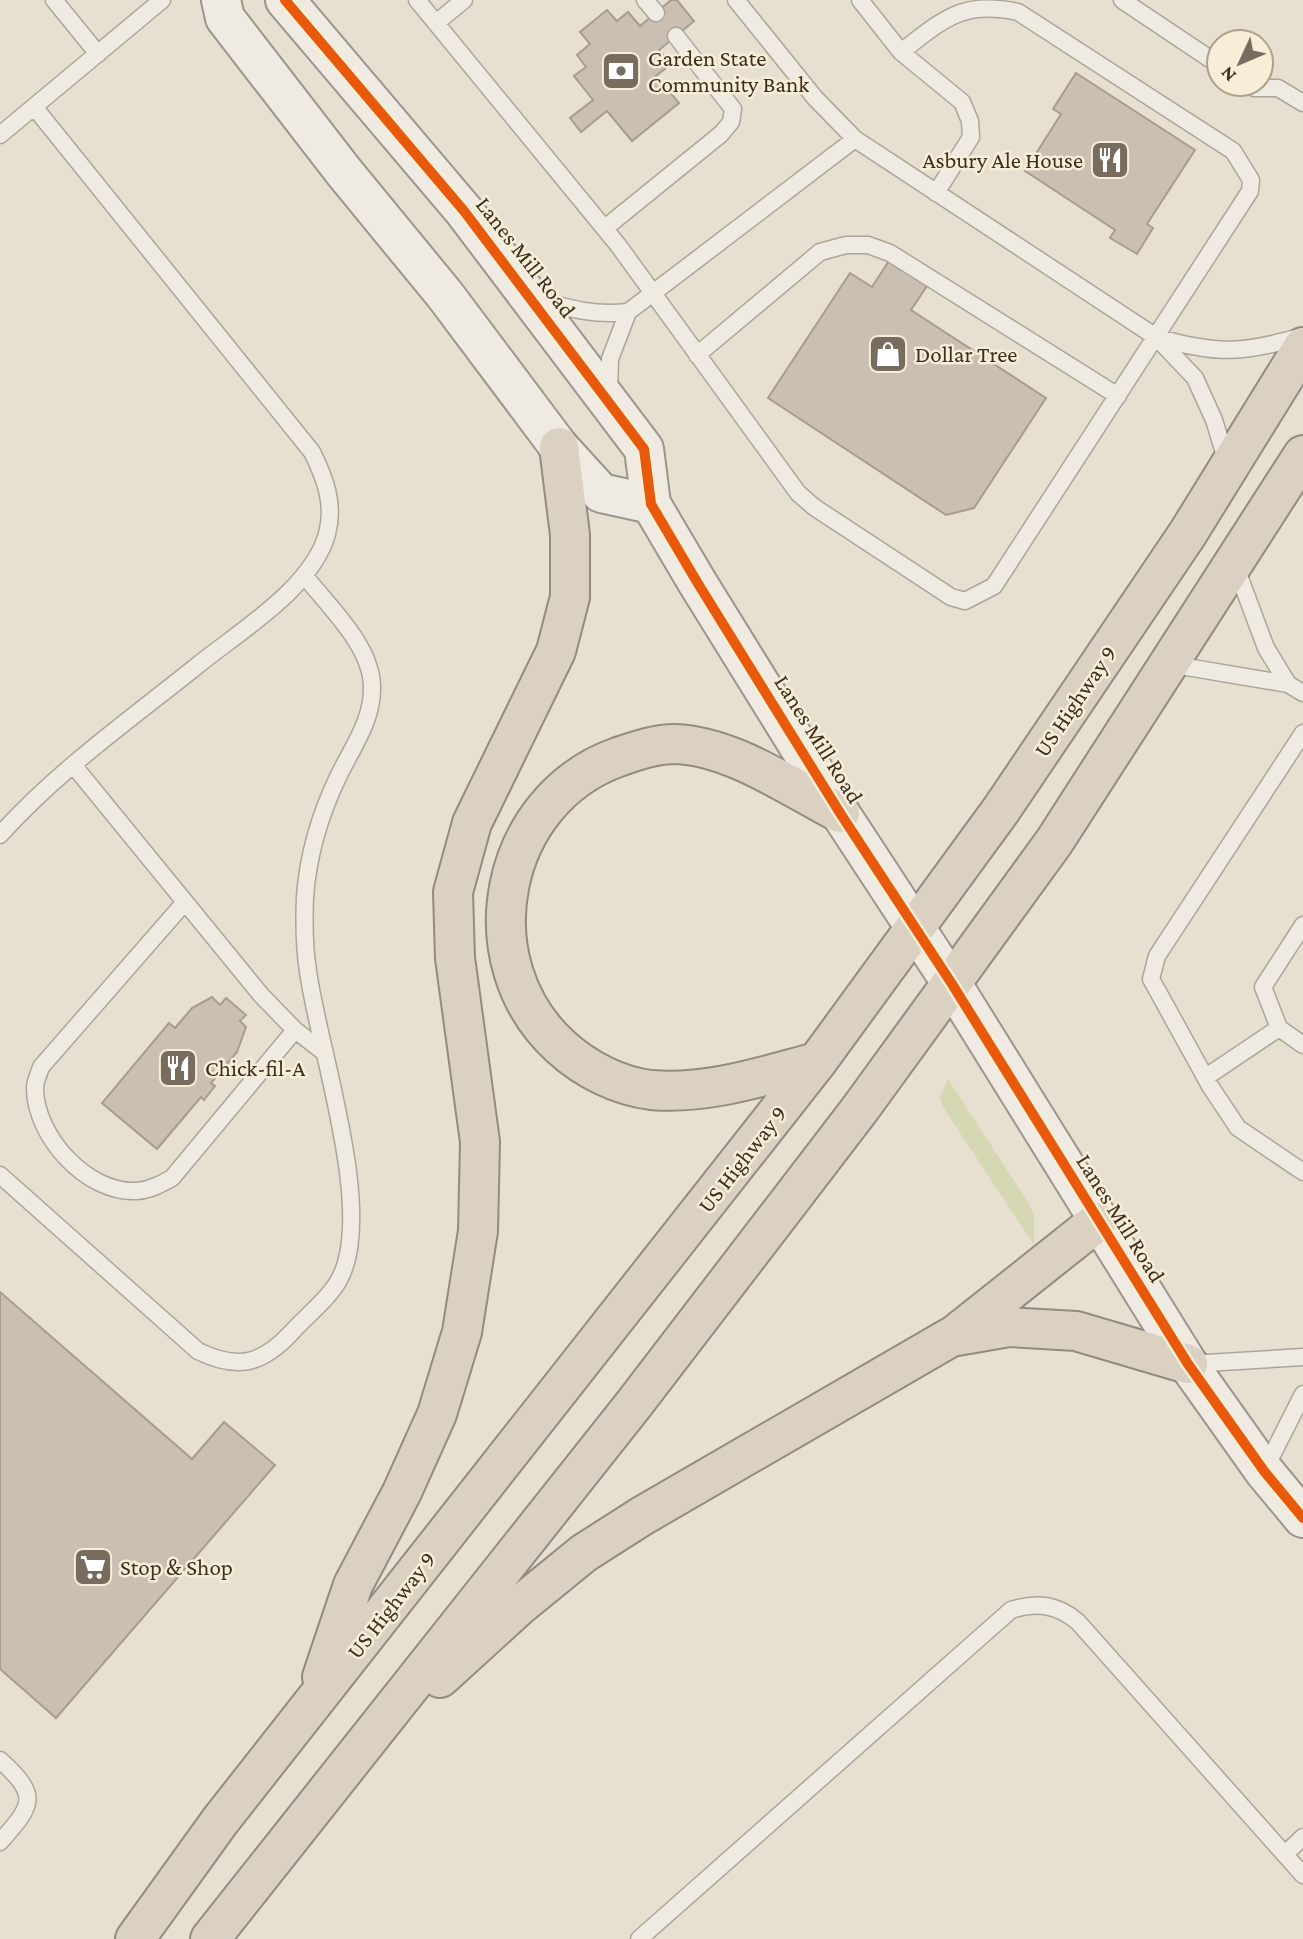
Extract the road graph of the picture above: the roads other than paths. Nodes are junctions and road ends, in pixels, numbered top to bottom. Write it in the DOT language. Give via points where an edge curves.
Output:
graph roads {
  1 [pos="54,0"];
  2 [pos="162,0"];
  3 [pos="221,0"];
  4 [pos="285,0"];
  5 [pos="417,0"];
  6 [pos="464,0"];
  7 [pos="736,0"];
  8 [pos="860,0"];
  9 [pos="1122,0"];
  10 [pos="436,23"];
  11 [pos="676,37"];
  12 [pos="901,52"];
  13 [pos="98,54"];
  14 [pos="1205,56"];
  15 [pos="1275,88"];
  16 [pos="1303,103"];
  17 [pos="35,108"];
  18 [pos="0,135"];
  19 [pos="855,139"];
  20 [pos="936,193"];
  21 [pos="605,229"];
  22 [pos="653,293"];
  23 [pos="531,297"];
  24 [pos="628,312"];
  25 [pos="1303,336"];
  26 [pos="1156,337"];
  27 [pos="1303,347"];
  28 [pos="697,355"];
  29 [pos="1118,396"];
  30 [pos="609,402"];
  31 [pos="559,447"];
  32 [pos="1303,455"];
  33 [pos="1229,468"];
  34 [pos="1293,491"];
  35 [pos="651,504"];
  36 [pos="1234,564"];
  37 [pos="304,575"];
  38 [pos="1169,664"];
  39 [pos="1288,684"];
  40 [pos="1303,693"];
  41 [pos="1303,733"];
  42 [pos="74,766"];
  43 [pos="840,813"];
  44 [pos="0,835"];
  45 [pos="185,902"];
  46 [pos="1303,925"];
  47 [pos="914,929"];
  48 [pos="952,984"];
  49 [pos="1279,1028"];
  50 [pos="295,1030"];
  51 [pos="1303,1045"];
  52 [pos="325,1053"];
  53 [pos="817,1062"];
  54 [pos="1206,1077"];
  55 [pos="1303,1172"];
  56 [pos="0,1175"];
  57 [pos="1097,1222"];
  58 [pos="951,1337"];
  59 [pos="1303,1357"];
  60 [pos="1188,1364"];
  61 [pos="1303,1394"];
  62 [pos="1264,1471"];
  63 [pos="1303,1518"];
  64 [pos="312,1706"];
  65 [pos="368,1741"];
  66 [pos="0,1760"];
  67 [pos="1303,1837"];
  68 [pos="0,1842"];
  69 [pos="1285,1854"];
  70 [pos="1303,1875"];
  71 [pos="135,1939"];
  72 [pos="210,1939"];
  73 [pos="639,1939"];
  1 -- 13 [label="lane"];
  2 -- 13 [label="lane"];
  3 -- 31 [label="street" via="225,18"];
  4 -- 23 [label="street, Lanes Mill Road"];
  5 -- 10 [label="lane"];
  6 -- 10 [label="lane"];
  7 -- 19 [label="lane" via="815,98"];
  8 -- 12 [label="lane"];
  9 -- 14 [label="lane"];
  10 -- 21 [label="lane"];
  11 -- 21 [label="lane" via="733,109 731,122"];
  12 -- 20 [label="lane" via="962,103 970,121 971,137"];
  12 -- 26 [label="lane" via="949,15 976,4 994,4 1018,12 1233,151 1251,180 1250,191"];
  13 -- 17 [label="lane"];
  15 -- 16 [label="lane"];
  17 -- 18 [label="lane"];
  17 -- 37 [label="lane" via="312,452 325,478 329,518 326,535"];
  19 -- 20 [label="lane"];
  19 -- 22 [label="lane"];
  20 -- 26 [label="lane"];
  21 -- 22 [label="lane"];
  22 -- 24 [label="lane"];
  22 -- 28 [label="lane"];
  23 -- 24 [label="lane" via="581,312"];
  23 -- 30 [label="street, Lanes Mill Road"];
  24 -- 30 [label="lane" via="610,359"];
  25 -- 26 [label="lane" via="1254,351 1222,351"];
  26 -- 29 [label="lane"];
  26 -- 33 [label="lane" via="1200,387"];
  27 -- 33 [label="highway, US Highway 9"];
  28 -- 29 [label="lane" via="820,252 868,245 890,253"];
  28 -- 29 [label="lane" via="797,493 951,597 965,601 994,586"];
  30 -- 35 [label="street, Lanes Mill Road" via="645,449"];
  31 -- 35 [label="street" via="601,493"];
  31 -- 64 [label="highway" via="570,535 570,597 556,651 472,823 453,892 455,958 480,1142 478,1231 462,1332 437,1414 353,1585"];
  32 -- 34 [label="highway"];
  33 -- 47 [label="highway, US Highway 9" via="1008,799"];
  34 -- 36 [label="highway"];
  35 -- 43 [label="street, Lanes Mill Road"];
  36 -- 38 [label="highway"];
  36 -- 39 [label="lane" via="1266,648"];
  37 -- 42 [label="lane"];
  37 -- 52 [label="lane" via="357,643 369,666 372,686 363,731 326,804 308,869 304,939"];
  38 -- 39 [label="lane"];
  38 -- 48 [label="highway" via="1054,842"];
  39 -- 40 [label="lane"];
  41 -- 54 [label="lane" via="1157,956 1152,979"];
  42 -- 44 [label="lane"];
  42 -- 45 [label="lane"];
  43 -- 47 [label="street, Lanes Mill Road"];
  43 -- 53 [label="highway" via="715,751 675,744 646,747 602,763 571,782 541,812 519,849 504,914 507,955 522,998 546,1033 577,1061 608,1078 676,1091 722,1087"];
  45 -- 50 [label="lane"];
  45 -- 50 [label="lane" via="41,1068 35,1086 39,1112 50,1137 66,1156 111,1187 136,1191 172,1178"];
  46 -- 49 [label="lane" via="1264,987"];
  47 -- 48 [label="street, Lanes Mill Road"];
  47 -- 53 [label="highway, US Highway 9"];
  48 -- 57 [label="street, Lanes Mill Road"];
  48 -- 65 [label="highway" via="634,1404"];
  49 -- 51 [label="lane"];
  49 -- 54 [label="lane"];
  50 -- 52 [label="lane"];
  52 -- 56 [label="lane" via="348,1168 351,1209 345,1264 340,1280 276,1349 259,1360 220,1362 198,1351"];
  53 -- 64 [label="highway, US Highway 9"];
  54 -- 55 [label="lane" via="1238,1128"];
  57 -- 58 [label="highway"];
  57 -- 60 [label="street, Lanes Mill Road"];
  58 -- 60 [label="highway" via="1009,1327 1076,1331"];
  58 -- 65 [label="highway" via="584,1553"];
  59 -- 60 [label="lane"];
  60 -- 62 [label="street, Lanes Mill Road"];
  61 -- 62 [label="lane"];
  62 -- 63 [label="street, Lanes Mill Road"];
  64 -- 71 [label="highway, US Highway 9" via="220,1821"];
  65 -- 72 [label="highway"];
  66 -- 68 [label="lane" via="21,1779 29,1797 24,1814"];
  67 -- 69 [label="lane"];
  69 -- 70 [label="lane"];
  69 -- 73 [label="lane" via="1078,1622 1063,1609 1031,1604 1011,1610"];
}
